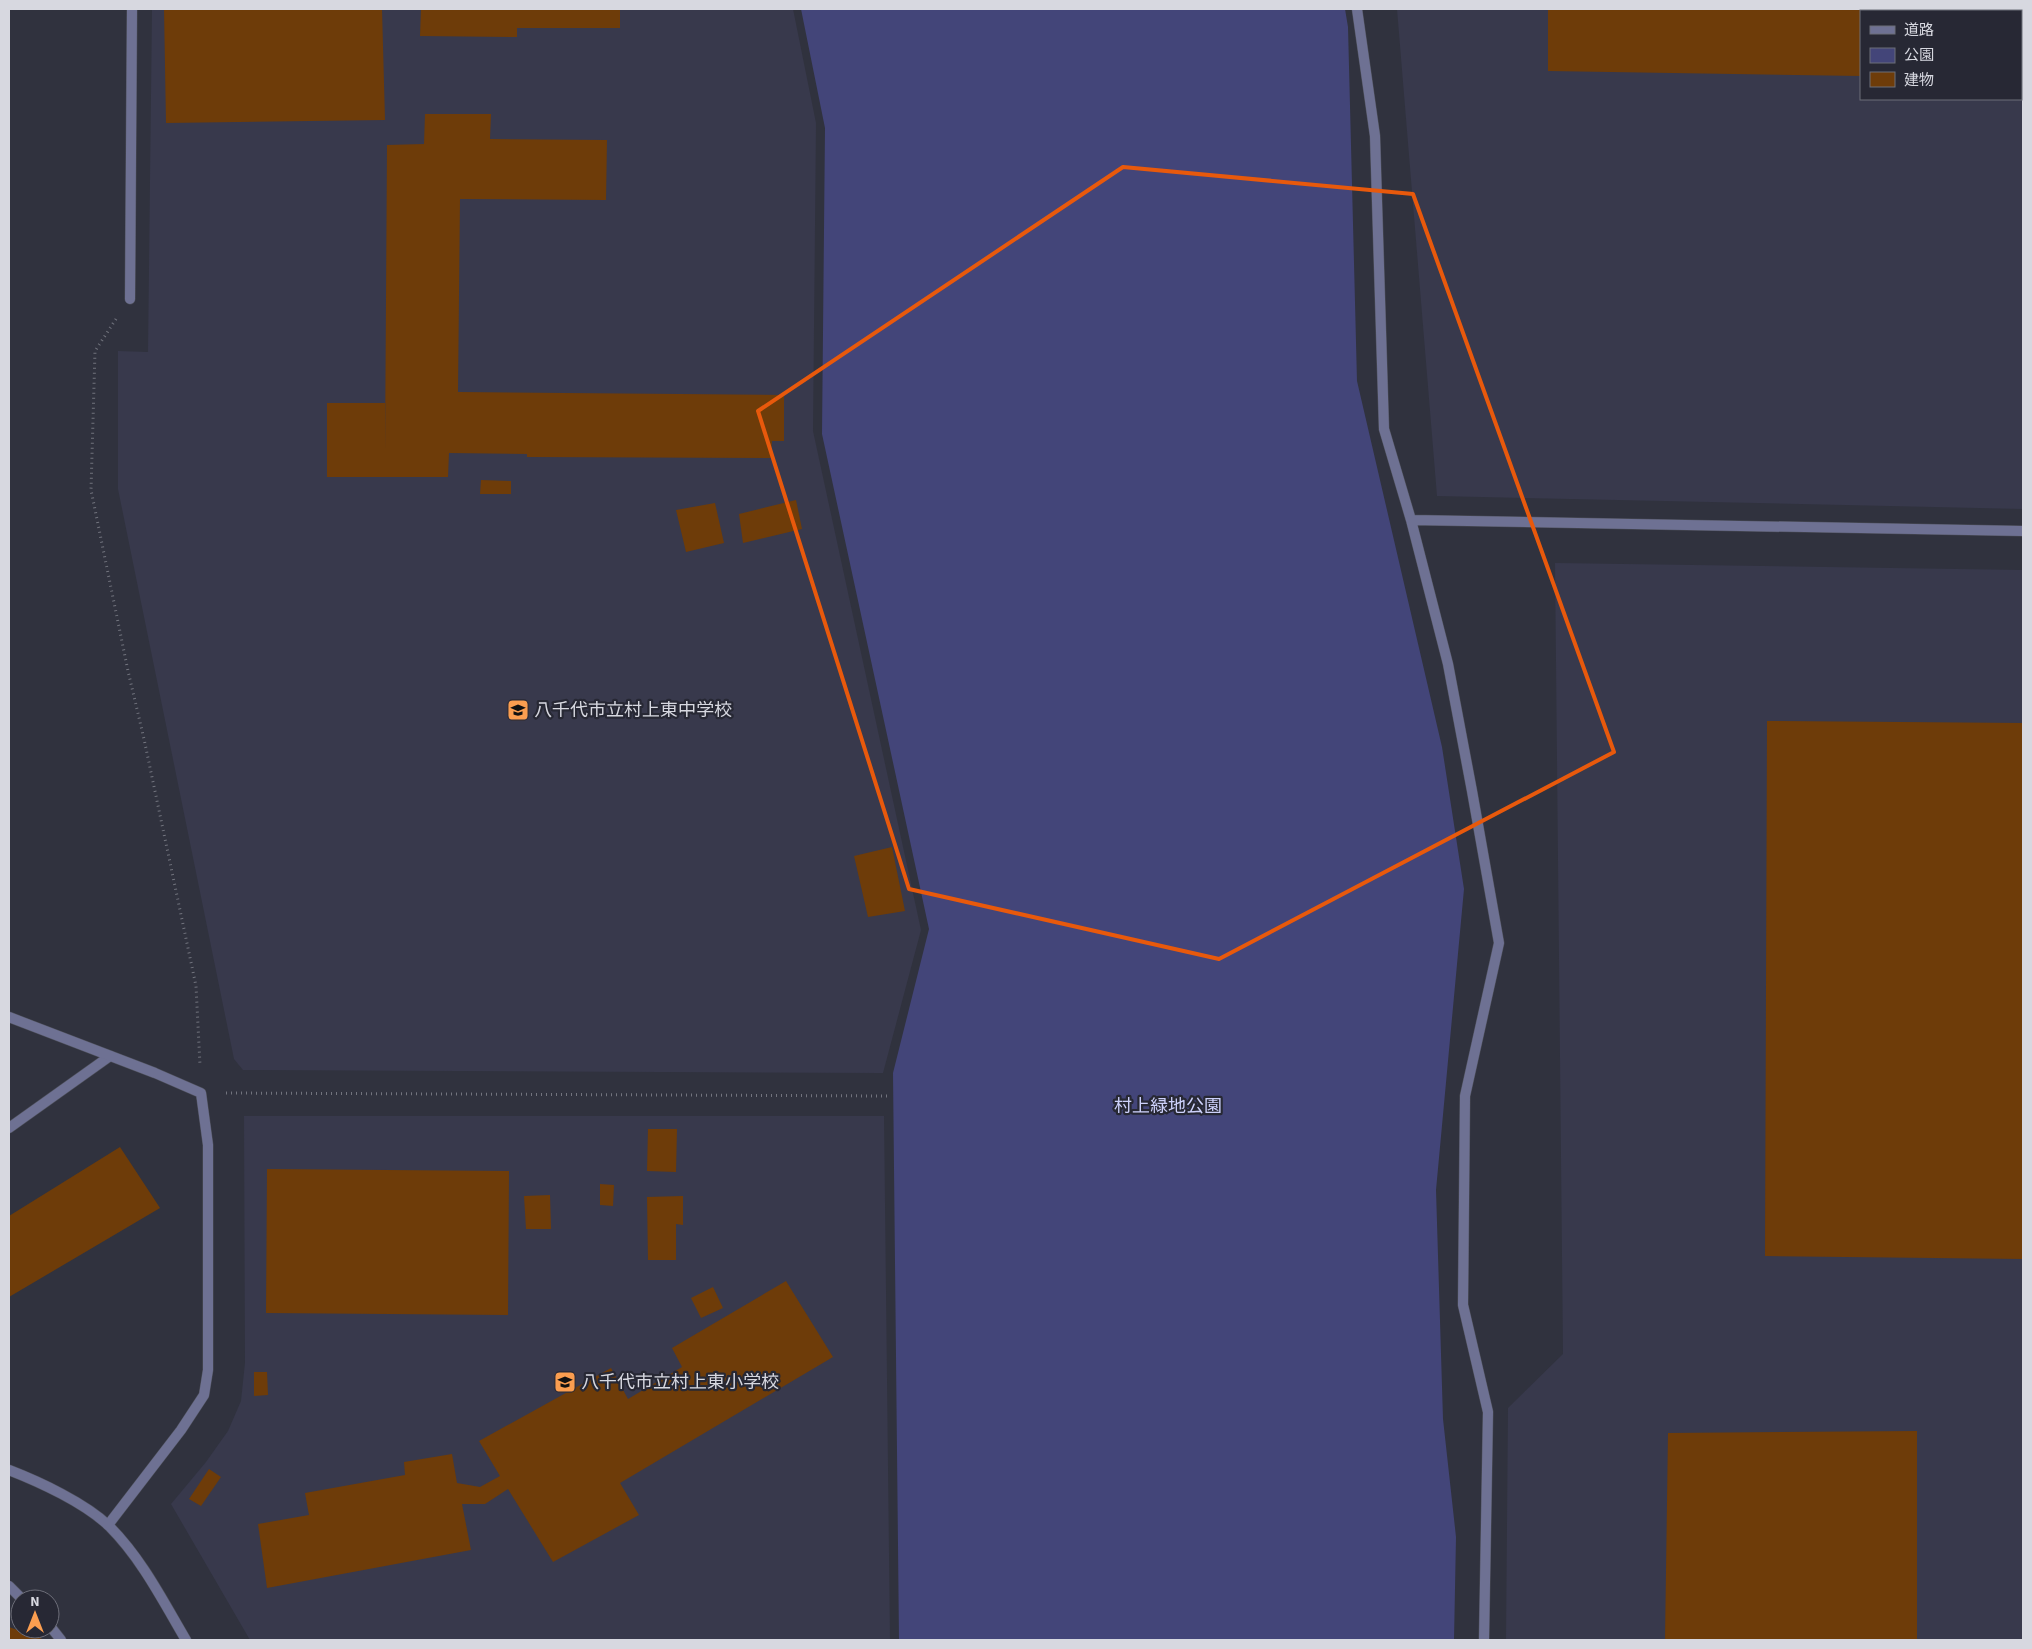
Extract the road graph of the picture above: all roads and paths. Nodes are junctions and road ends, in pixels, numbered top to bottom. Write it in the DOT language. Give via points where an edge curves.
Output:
graph roads {
  1 [pos="132,9"];
  2 [pos="1357,9"];
  3 [pos="130,299"];
  4 [pos="1411,520"];
  5 [pos="2023,531"];
  6 [pos="9,1017"];
  7 [pos="110,1056"];
  8 [pos="201,1093"];
  9 [pos="888,1096"];
  10 [pos="9,1128"];
  11 [pos="9,1470"];
  12 [pos="108,1525"];
  13 [pos="186,1640"];
  14 [pos="1484,1640"];
  1 -- 3 [label="street"];
  2 -- 4 [label="street" via="1376,136 1384,429"];
  3 -- 8 [label="path" via="95,351 91,490 196,986"];
  4 -- 5 [label="street"];
  4 -- 14 [label="street" via="1448,664 1499,942 1465,1096 1463,1306 1488,1412"];
  6 -- 7 [label="street"];
  7 -- 8 [label="street"];
  7 -- 10 [label="street"];
  8 -- 9 [label="path"];
  8 -- 12 [label="street" via="208,1145 208,1370 204,1395 182,1430"];
  11 -- 12 [label="street" via="41,1483"];
  12 -- 13 [label="street" via="143,1566"];
}
